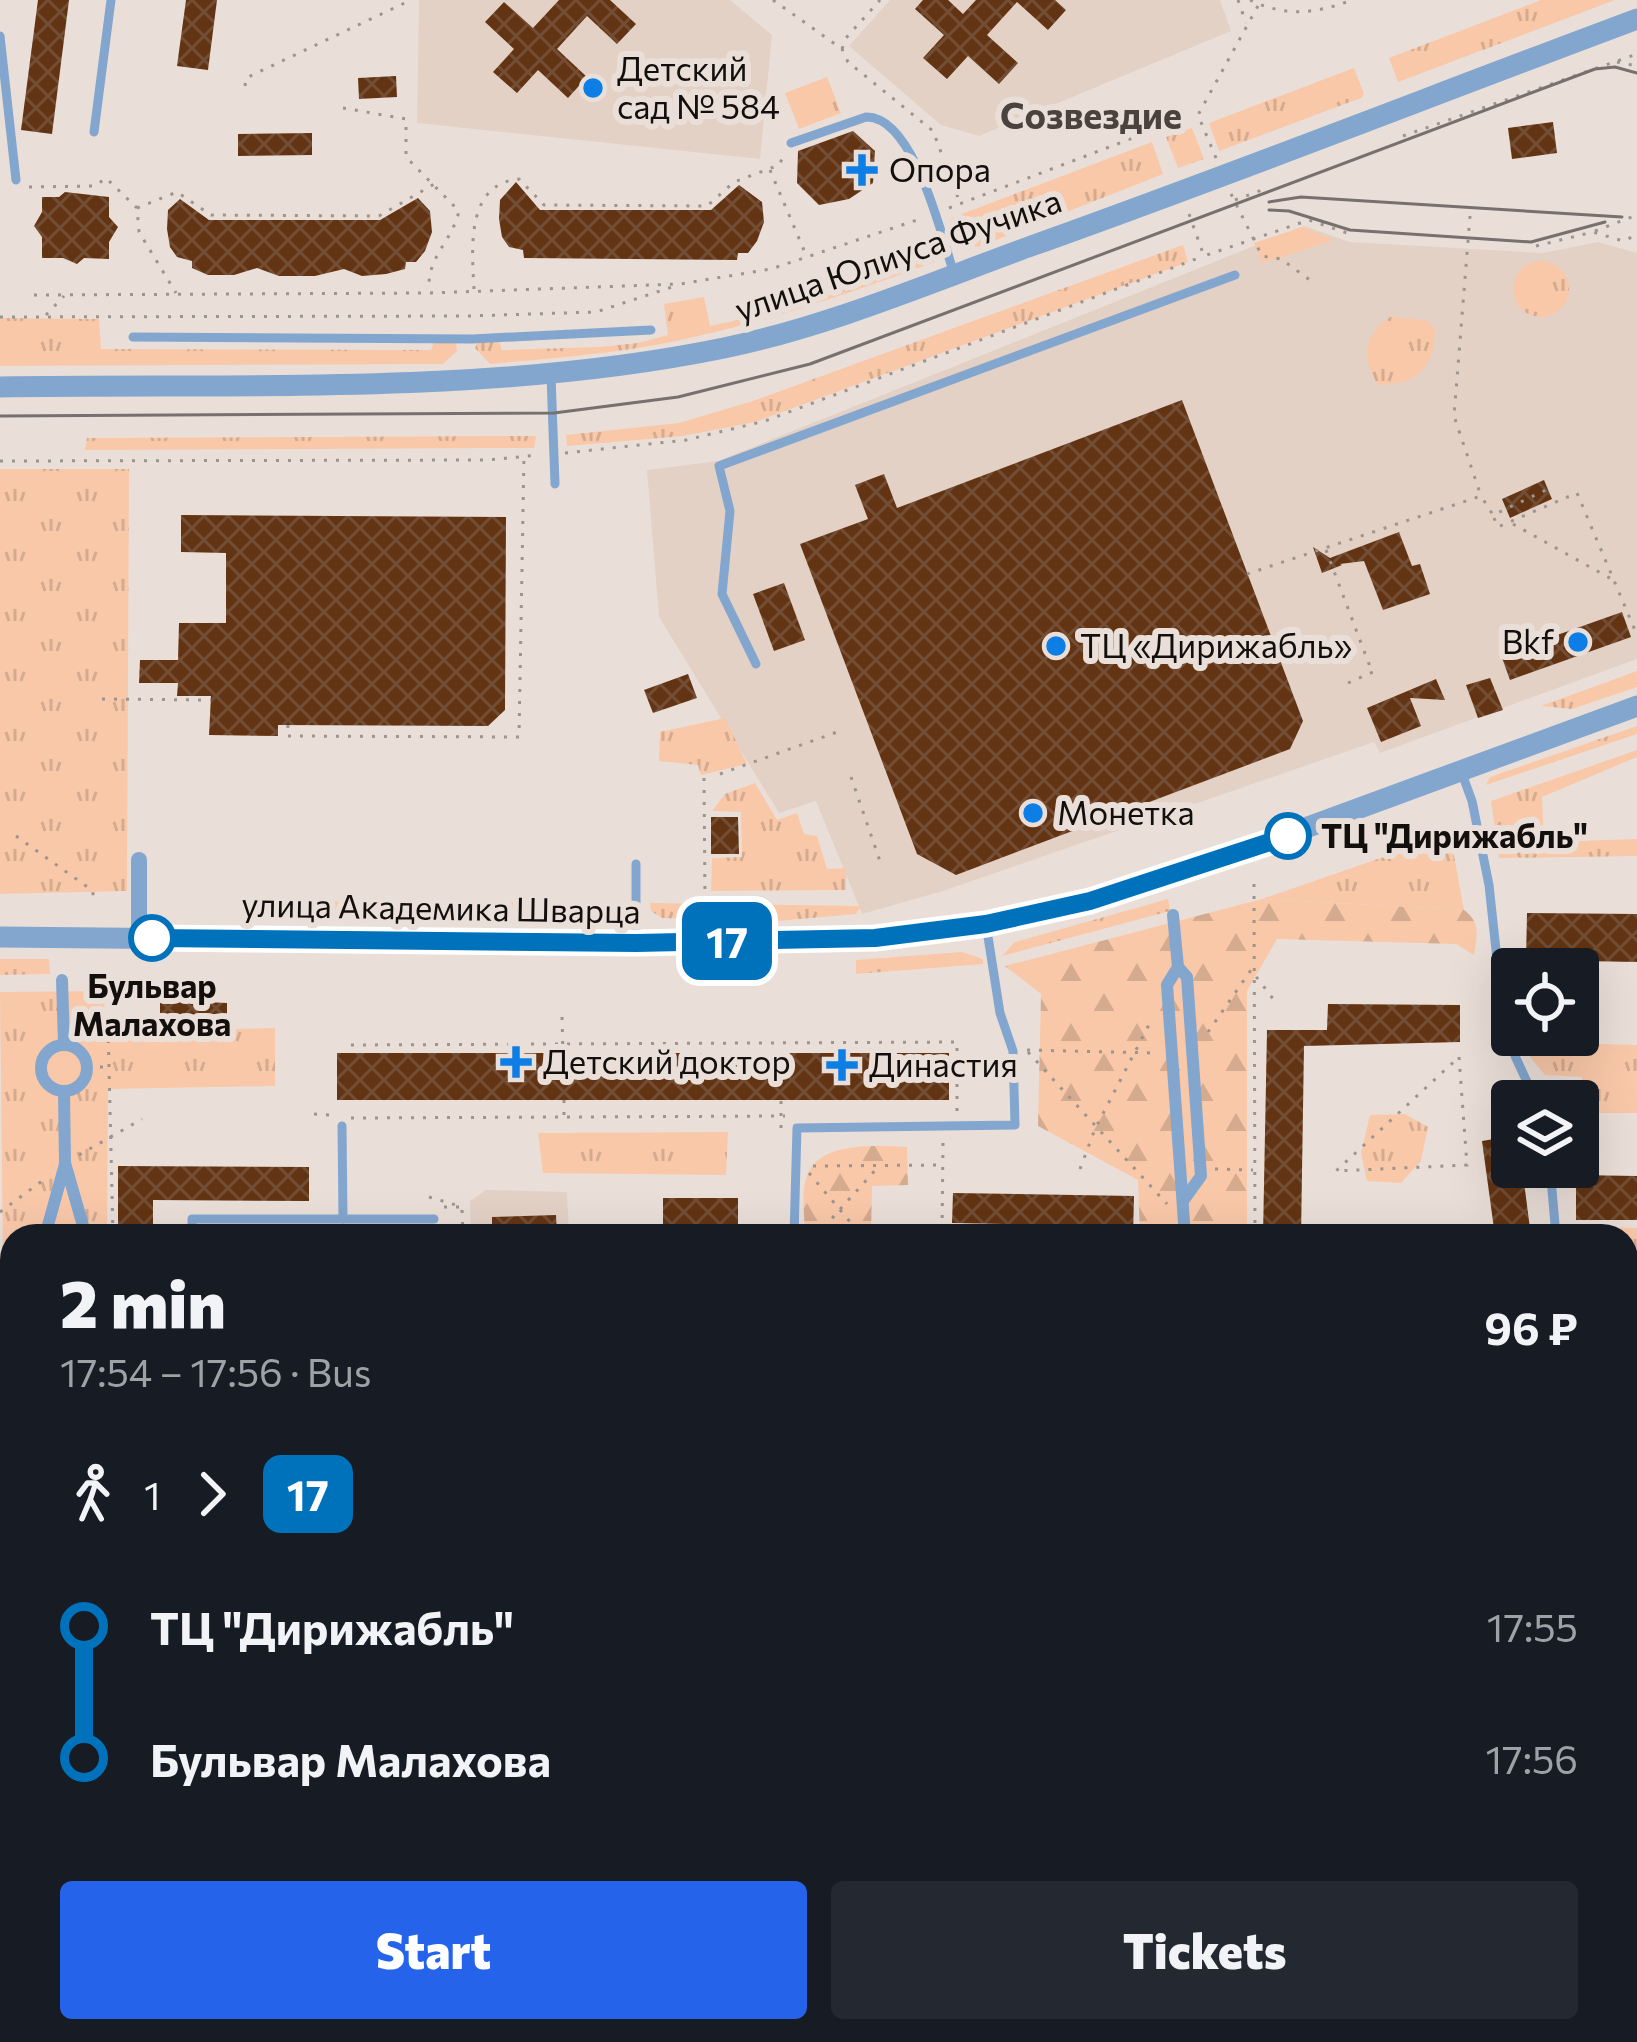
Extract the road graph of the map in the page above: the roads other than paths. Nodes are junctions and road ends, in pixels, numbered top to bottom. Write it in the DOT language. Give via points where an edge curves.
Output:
graph roads {
  1 [pos="111,0"];
  2 [pos="1637,19"];
  3 [pos="0,36"];
  4 [pos="94,132"];
  5 [pos="791,143"];
  6 [pos="14,161"];
  7 [pos="0,162"];
  8 [pos="16,183"];
  9 [pos="954,274"];
  10 [pos="1235,275"];
  11 [pos="651,330"];
  12 [pos="133,337"];
  13 [pos="551,374"];
  14 [pos="0,386"];
  15 [pos="555,484"];
  16 [pos="756,664"];
  17 [pos="1637,706"];
  18 [pos="1461,771"];
  19 [pos="140,860"];
  20 [pos="636,864"];
  21 [pos="1173,915"];
  22 [pos="986,924"];
  23 [pos="0,937"];
  24 [pos="140,938"];
  25 [pos="636,943"];
  26 [pos="1496,948"];
  27 [pos="1178,967"];
  28 [pos="62,980"];
  29 [pos="64,1043"];
  30 [pos="64,1092"];
  31 [pos="345,1122"];
  32 [pos="65,1163"];
  33 [pos="1552,1188"];
  34 [pos="1183,1201"];
  35 [pos="343,1219"];
  36 [pos="434,1219"];
  37 [pos="296,1220"];
  38 [pos="48,1224"];
  39 [pos="83,1224"];
  40 [pos="192,1224"];
  41 [pos="296,1224"];
  42 [pos="794,1224"];
  43 [pos="1184,1224"];
  44 [pos="1555,1224"];
  1 -- 4 [label="lane"];
  2 -- 9 [label="street, улица Юлиуса Фучика"];
  3 -- 6 [label="lane"];
  5 -- 9 [label="lane" via="877,117 890,124 922,175"];
  6 -- 7 [label="lane"];
  6 -- 8 [label="lane"];
  9 -- 13 [label="street, улица Юлиуса Фучика" via="727,347"];
  10 -- 16 [label="lane" via="719,466 730,511 722,594"];
  11 -- 12 [label="lane" via="472,339"];
  13 -- 14 [label="street, улица Юлиуса Фучика"];
  13 -- 15 [label="lane"];
  17 -- 18 [label="street, улица Академика Шварца"];
  18 -- 22 [label="street, улица Академика Шварца" via="1202,866"];
  18 -- 26 [label="lane"];
  19 -- 24 [label="street"];
  20 -- 25 [label="lane"];
  21 -- 27 [label="street"];
  22 -- 25 [label="street, улица Академика Шварца" via="875,938"];
  22 -- 42 [label="lane" via="1013,1051 1015,1125 797,1128"];
  23 -- 24 [label="street, улица Академика Шварца"];
  24 -- 25 [label="street, улица Академика Шварца"];
  27 -- 34 [label="street" via="1168,985"];
  27 -- 34 [label="street" via="1187,977 1201,1169"];
  28 -- 29 [label="street"];
  29 -- 30 [label="street" via="81,1050 88,1067 81,1084"];
  29 -- 30 [label="street" via="47,1051 40,1068 47,1085"];
  30 -- 32 [label="street"];
  31 -- 35 [label="lane"];
  32 -- 38 [label="street"];
  32 -- 39 [label="street"];
  33 -- 44 [label="lane"];
  34 -- 43 [label="street"];
  35 -- 36 [label="lane"];
  35 -- 37 [label="lane"];
  37 -- 40 [label="lane"];
  37 -- 41 [label="lane"];
}
